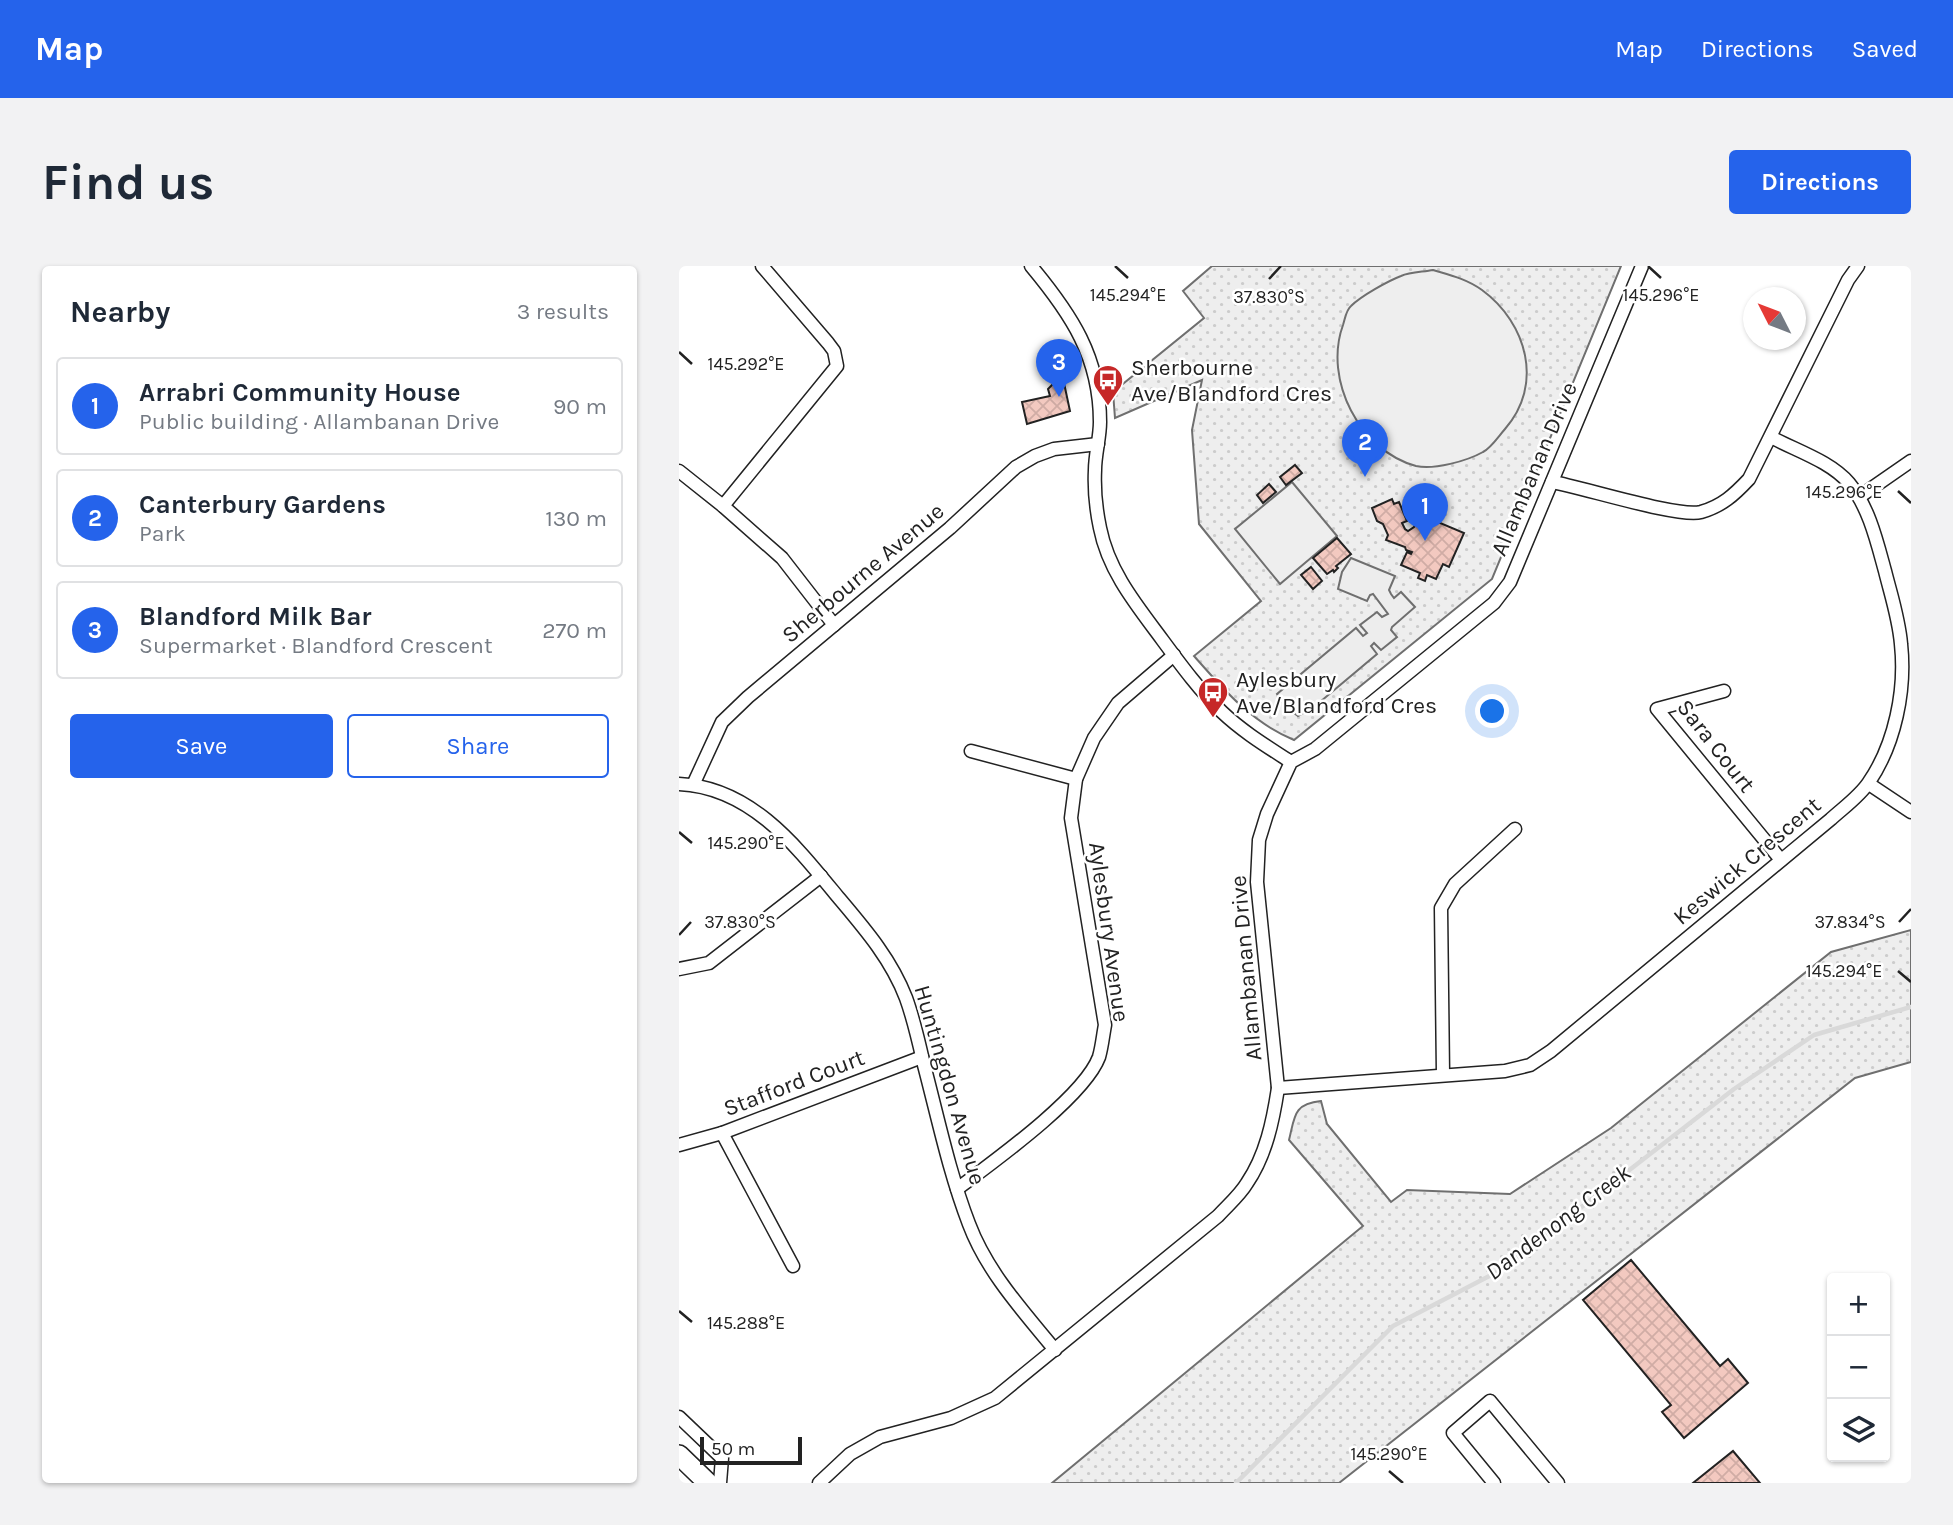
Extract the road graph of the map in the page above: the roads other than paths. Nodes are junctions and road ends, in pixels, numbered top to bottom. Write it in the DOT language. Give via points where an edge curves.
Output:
graph roads {
  1 [pos="762,266"];
  2 [pos="1031,266"];
  3 [pos="1642,266"];
  4 [pos="1858,266"];
  5 [pos="1771,437"];
  6 [pos="1098,444"];
  7 [pos="1911,461"];
  8 [pos="679,471"];
  9 [pos="1552,482"];
  10 [pos="1859,497"];
  11 [pos="723,506"];
  12 [pos="834,625"];
  13 [pos="1174,655"];
  14 [pos="1724,691"];
  15 [pos="971,751"];
  16 [pos="1291,762"];
  17 [pos="1076,779"];
  18 [pos="679,784"];
  19 [pos="1868,784"];
  20 [pos="693,785"];
  21 [pos="1911,812"];
  22 [pos="1515,829"];
  23 [pos="1781,859"];
  24 [pos="821,876"];
  25 [pos="679,969"];
  26 [pos="922,1057"];
  27 [pos="1443,1074"];
  28 [pos="1279,1088"];
  29 [pos="722,1133"];
  30 [pos="679,1145"];
  31 [pos="957,1189"];
  32 [pos="793,1266"];
  33 [pos="1055,1350"];
  34 [pos="679,1417"];
  35 [pos="679,1454"];
  36 [pos="708,1483"];
  37 [pos="720,1483"];
  38 [pos="819,1483"];
  39 [pos="1494,1483"];
  40 [pos="1558,1483"];
  1 -- 11 [label="street" via="828,343 837,366"];
  2 -- 6 [label="street" via="1083,339 1095,380"];
  3 -- 9 [label="street, Allambanan Drive"];
  4 -- 5 [label="street"];
  5 -- 9 [label="street" via="1749,479 1728,501 1698,513"];
  5 -- 10 [label="street, Keswick Crescent" via="1832,468"];
  6 -- 12 [label="street, Sherbourne Avenue" via="1054,449 1016,467"];
  6 -- 13 [label="street" via="1096,501 1109,558 1117,577"];
  7 -- 10 [label="street"];
  8 -- 11 [label="street"];
  9 -- 16 [label="street, Allambanan Drive" via="1510,582 1494,603 1315,749"];
  10 -- 19 [label="street, Keswick Crescent" via="1876,539 1902,644 1899,704"];
  11 -- 12 [label="street" via="782,558"];
  12 -- 20 [label="street, Sherbourne Avenue" via="722,722"];
  13 -- 16 [label="street" via="1223,713"];
  13 -- 17 [label="street, Aylesbury Avenue" via="1118,703 1094,738"];
  14 -- 23 [label="street, Sara Court" via="1657,709"];
  15 -- 17 [label="street"];
  16 -- 28 [label="street, Allambanan Drive" via="1267,814 1257,863"];
  17 -- 31 [label="street, Aylesbury Avenue" via="1071,818 1105,1025 1099,1057 1084,1082 1053,1112"];
  18 -- 20 [label="street, Huntingdon Avenue"];
  19 -- 21 [label="street"];
  19 -- 23 [label="street, Keswick Crescent"];
  20 -- 24 [label="street, Huntingdon Avenue" via="758,813 788,838"];
  22 -- 27 [label="street" via="1455,884 1441,908"];
  23 -- 27 [label="street, Keswick Crescent" via="1530,1065"];
  24 -- 25 [label="street" via="709,963"];
  24 -- 26 [label="street, Huntingdon Avenue" via="891,966 907,1001"];
  26 -- 29 [label="street, Stafford Court"];
  26 -- 31 [label="street, Huntingdon Avenue"];
  27 -- 28 [label="street, Keswick Crescent"];
  28 -- 33 [label="street, Allambanan Drive" via="1266,1143 1247,1183 1218,1216"];
  29 -- 30 [label="street, Stafford Court"];
  29 -- 32 [label="street"];
  31 -- 33 [label="street, Huntingdon Avenue" via="986,1260"];
  33 -- 38 [label="street, Allambanan Drive" via="995,1398 951,1418 880,1437 850,1454"];
  34 -- 37 [label="street" via="722,1458"];
  35 -- 36 [label="main road"];
  39 -- 40 [label="street" via="1453,1433 1490,1401"];
}
